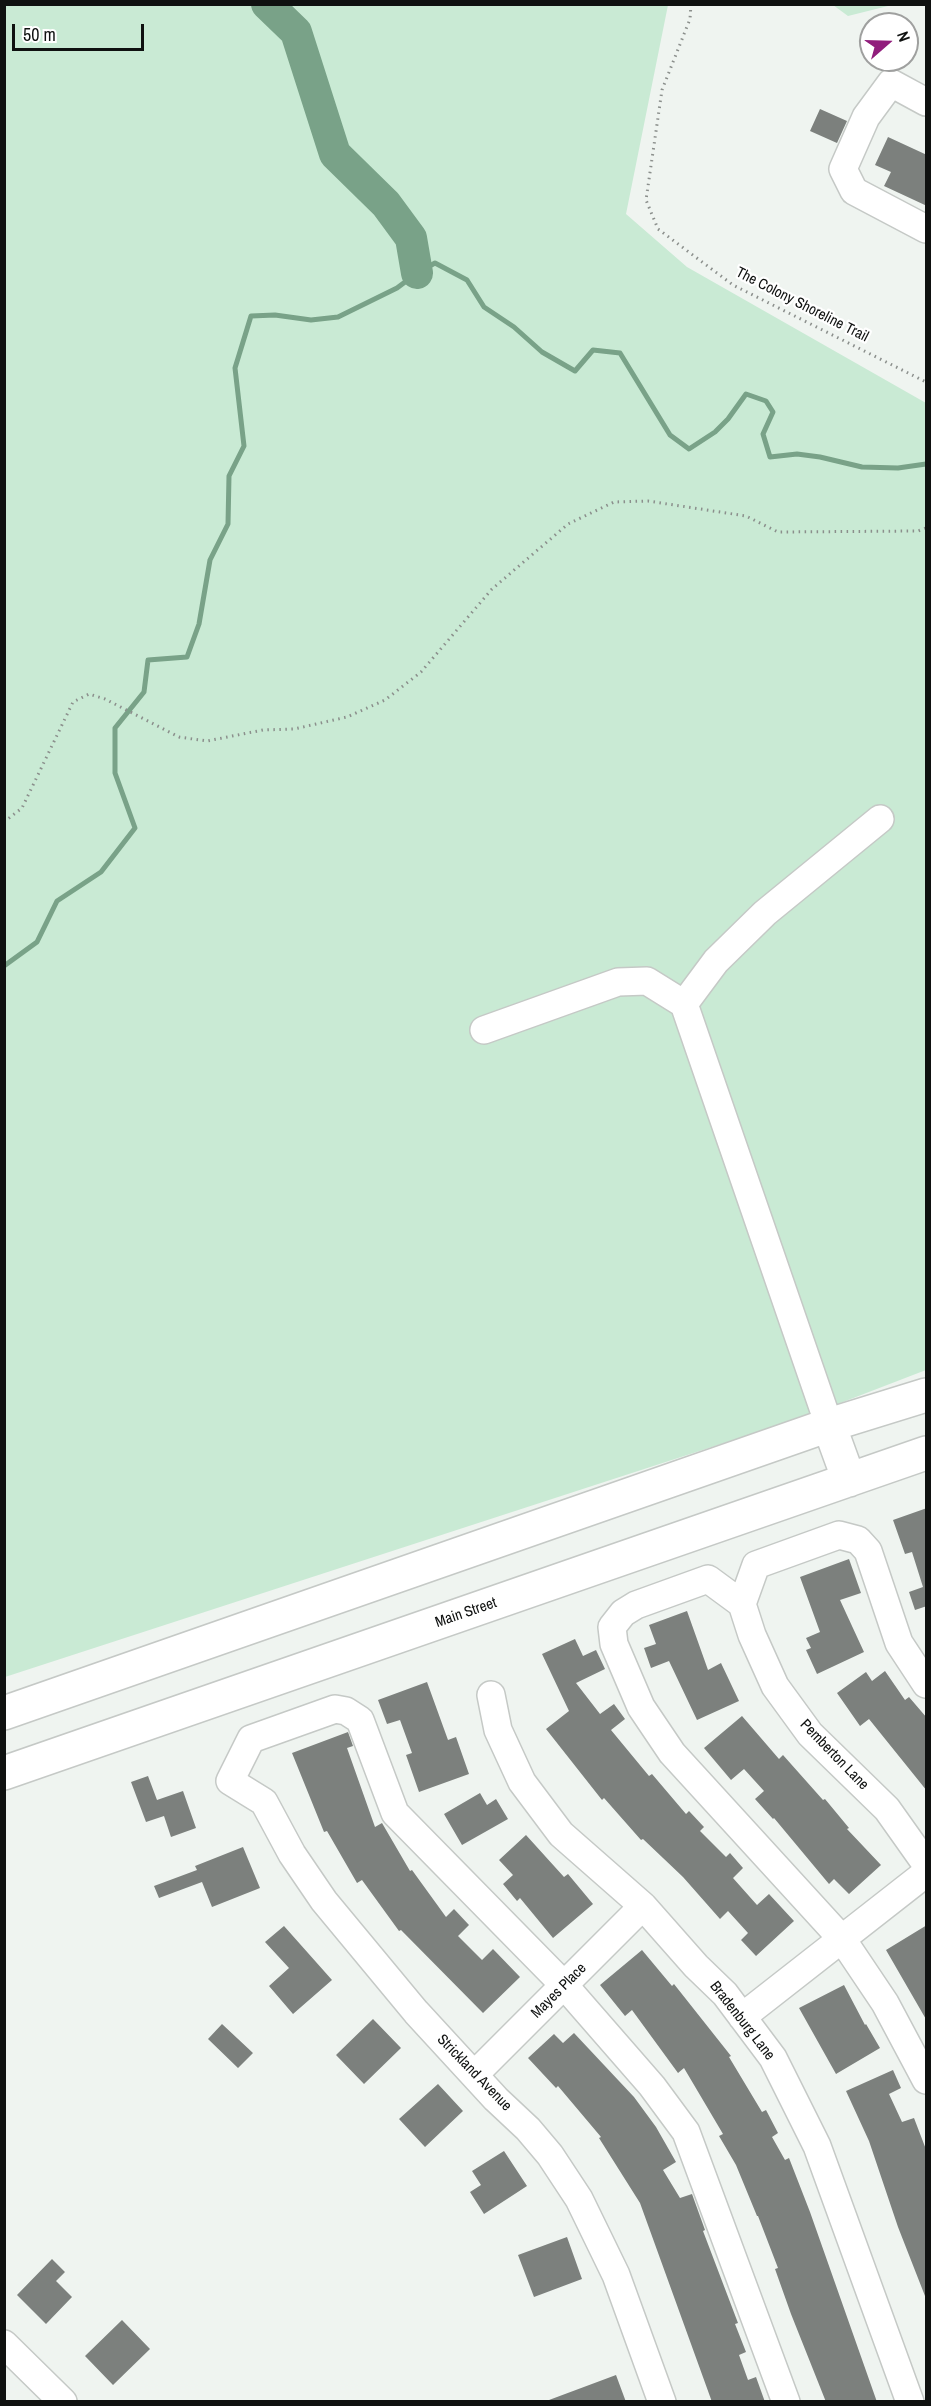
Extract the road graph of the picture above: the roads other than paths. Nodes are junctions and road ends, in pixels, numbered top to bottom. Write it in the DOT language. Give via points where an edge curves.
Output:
graph roads {
  1 [pos="927,102"];
  2 [pos="927,229"];
  3 [pos="880,819"];
  4 [pos="684,1004"];
  5 [pos="484,1030"];
  6 [pos="927,1395"];
  7 [pos="829,1425"];
  8 [pos="927,1453"];
  9 [pos="849,1480"];
  10 [pos="742,1605"];
  11 [pos="927,1684"];
  12 [pos="491,1695"];
  13 [pos="4,1713"];
  14 [pos="4,1773"];
  15 [pos="927,1864"];
  16 [pos="927,1873"];
  17 [pos="643,1906"];
  18 [pos="842,1939"];
  19 [pos="564,1985"];
  20 [pos="742,2017"];
  21 [pos="474,2075"];
  22 [pos="927,2080"];
  23 [pos="4,2344"];
  24 [pos="63,2402"];
  25 [pos="662,2402"];
  26 [pos="786,2402"];
  27 [pos="910,2402"];
  1 -- 2 [label="street" via="891,83 867,117 843,169 854,191"];
  3 -- 4 [label="street" via="765,913 716,962"];
  4 -- 5 [label="street" via="647,981 618,982"];
  4 -- 7 [label="street"];
  6 -- 7 [label="main road"];
  7 -- 9 [label="main road"];
  7 -- 13 [label="main road"];
  8 -- 9 [label="main road, Main Street"];
  9 -- 14 [label="main road, Main Street"];
  10 -- 11 [label="street" via="756,1565 839,1535 858,1540 868,1551 899,1643"];
  10 -- 15 [label="street, Pemberton Lane" via="775,1686 810,1734 887,1809"];
  10 -- 18 [label="street" via="708,1579 623,1612 612,1627 614,1644 641,1707 672,1753"];
  12 -- 17 [label="street, Bradenburg Lane" via="498,1730 522,1782 561,1834"];
  16 -- 18 [label="street"];
  17 -- 19 [label="street, Mayes Place"];
  17 -- 20 [label="street, Bradenburg Lane"];
  18 -- 20 [label="street"];
  18 -- 22 [label="street" via="885,2003"];
  19 -- 21 [label="street, Mayes Place"];
  19 -- 21 [label="street, Strickland Avenue" via="395,1814 360,1720 335,1709 251,1739 230,1781 264,1802 292,1854 324,1900 416,2012"];
  19 -- 26 [label="street" via="652,2086 686,2132"];
  20 -- 27 [label="street, Bradenburg Lane" via="773,2058 818,2146"];
  21 -- 25 [label="street, Strickland Avenue" via="536,2137 579,2199 616,2275"];
  23 -- 24 [label="street"];
}
